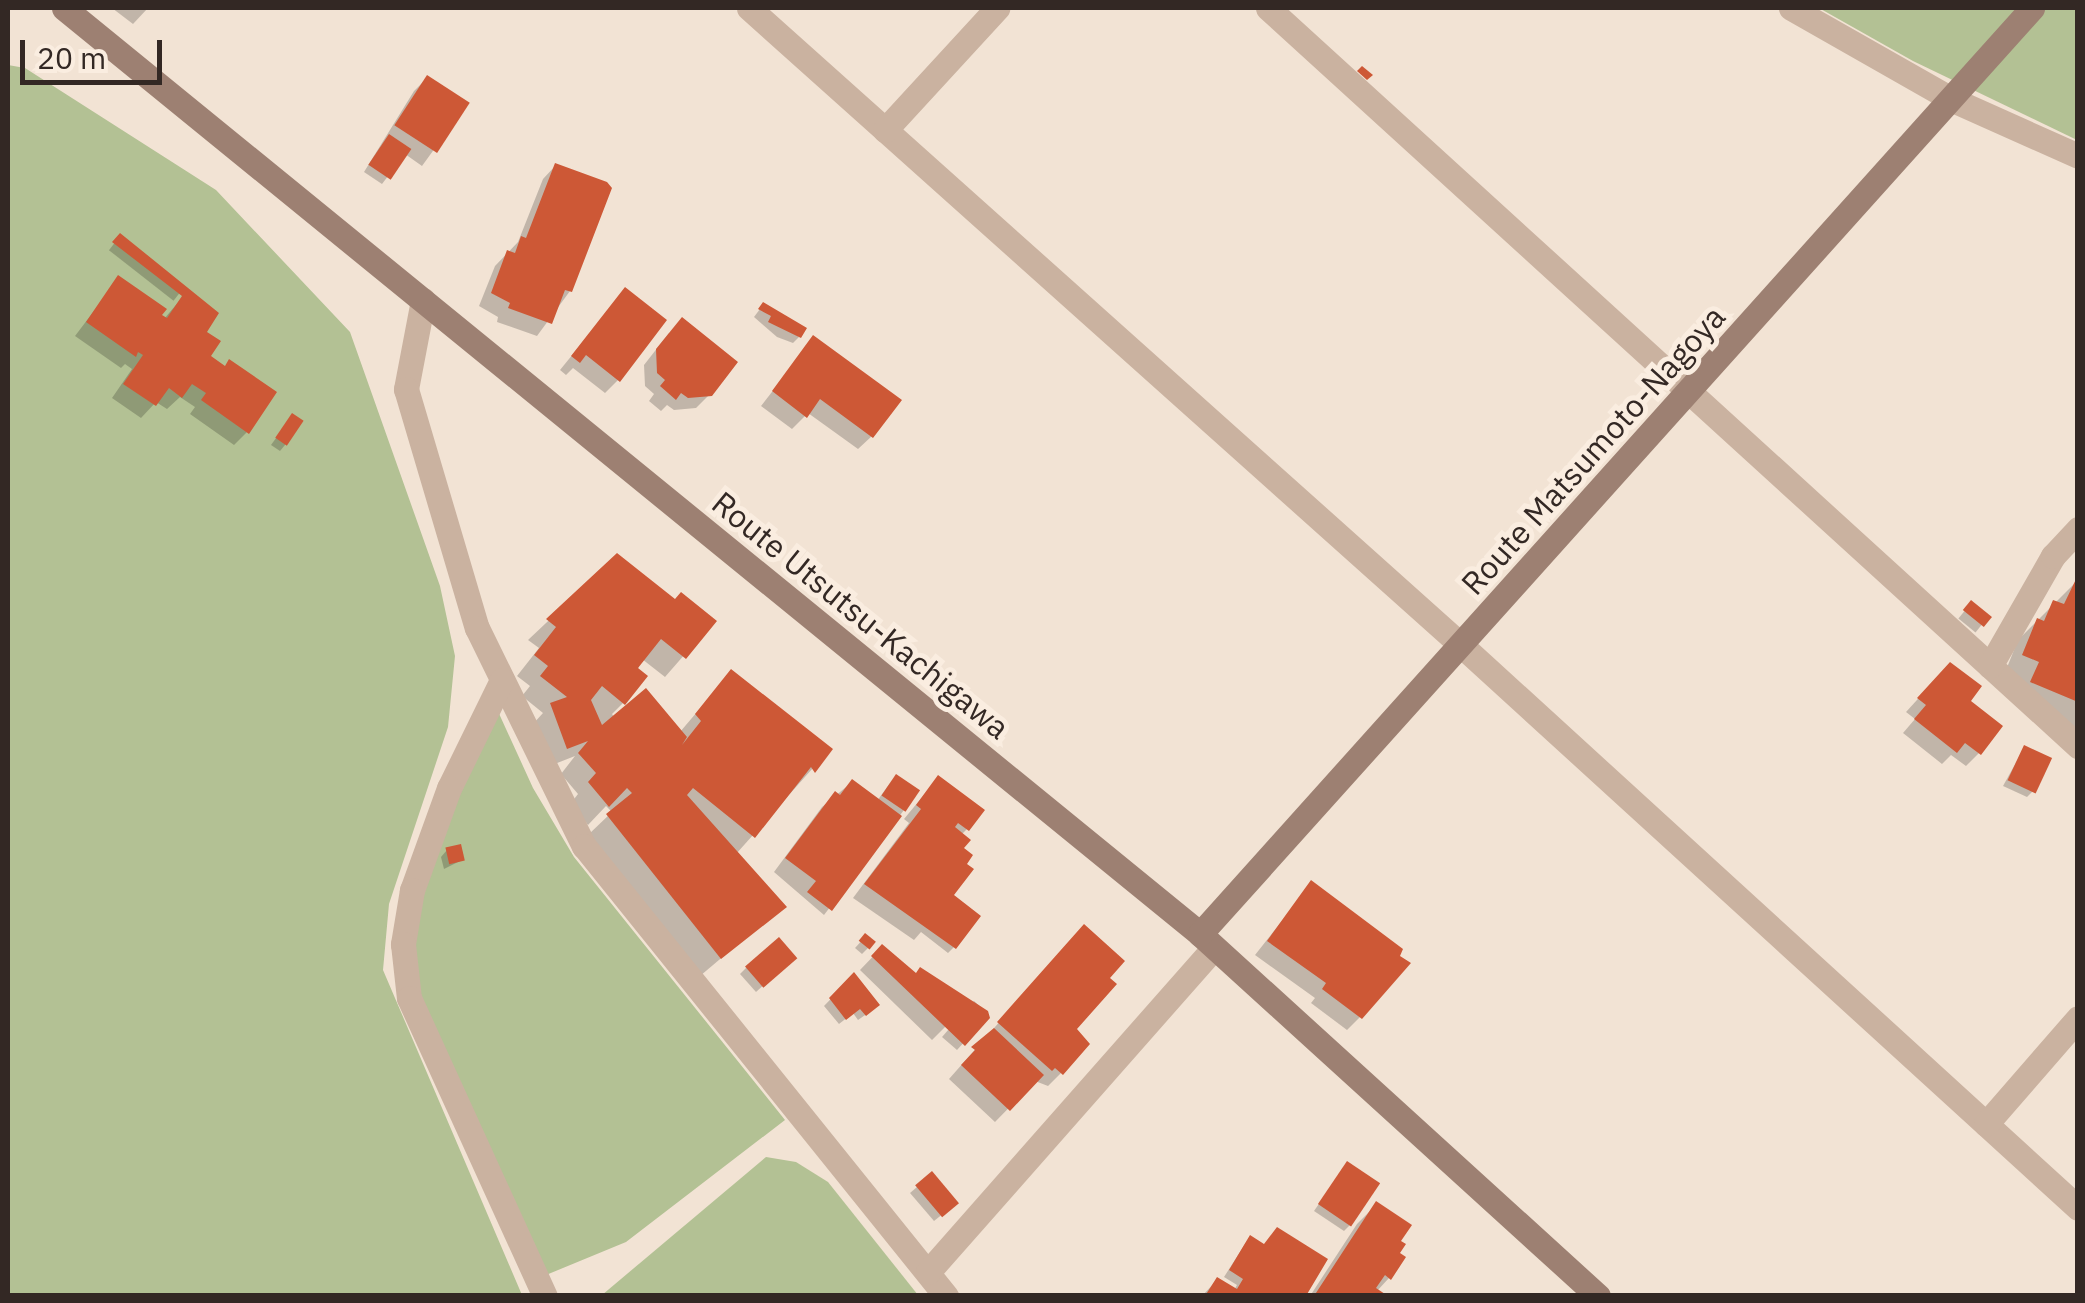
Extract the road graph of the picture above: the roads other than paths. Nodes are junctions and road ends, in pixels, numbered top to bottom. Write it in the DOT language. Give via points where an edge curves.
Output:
graph roads {
  1 [pos="64,8"];
  2 [pos="749,8"];
  3 [pos="997,8"];
  4 [pos="1268,8"];
  5 [pos="1791,8"];
  6 [pos="2032,8"];
  7 [pos="1960,92"];
  8 [pos="885,130"];
  9 [pos="2078,156"];
  10 [pos="423,300"];
  11 [pos="1688,392"];
  12 [pos="2078,529"];
  13 [pos="1461,645"];
  14 [pos="1990,666"];
  15 [pos="502,680"];
  16 [pos="2078,746"];
  17 [pos="1207,941"];
  18 [pos="2078,1018"];
  19 [pos="1986,1124"];
  20 [pos="2078,1208"];
  21 [pos="928,1272"];
  22 [pos="545,1296"];
  23 [pos="946,1296"];
  24 [pos="1598,1296"];
  1 -- 10 [label="main road, Route Utsutsu-Kachigawa"];
  2 -- 8 [label="street"];
  3 -- 8 [label="street"];
  4 -- 11 [label="street"];
  5 -- 7 [label="street"];
  6 -- 7 [label="main road, Route Matsumoto-Nagoya"];
  7 -- 9 [label="street"];
  7 -- 11 [label="main road, Route Matsumoto-Nagoya"];
  8 -- 13 [label="street"];
  10 -- 15 [label="street" via="406,389 477,628"];
  10 -- 17 [label="main road, Route Utsutsu-Kachigawa"];
  11 -- 13 [label="main road, Route Matsumoto-Nagoya"];
  11 -- 14 [label="street"];
  12 -- 14 [label="street" via="2053,556"];
  13 -- 17 [label="main road, Route Matsumoto-Nagoya"];
  13 -- 19 [label="street"];
  14 -- 16 [label="street"];
  15 -- 21 [label="street" via="584,846"];
  15 -- 22 [label="street" via="449,788 412,890 403,944 408,998"];
  17 -- 21 [label="street"];
  17 -- 24 [label="main road, Route Utsutsu-Kachigawa"];
  18 -- 19 [label="street"];
  19 -- 20 [label="street"];
  21 -- 23 [label="street"];
}
